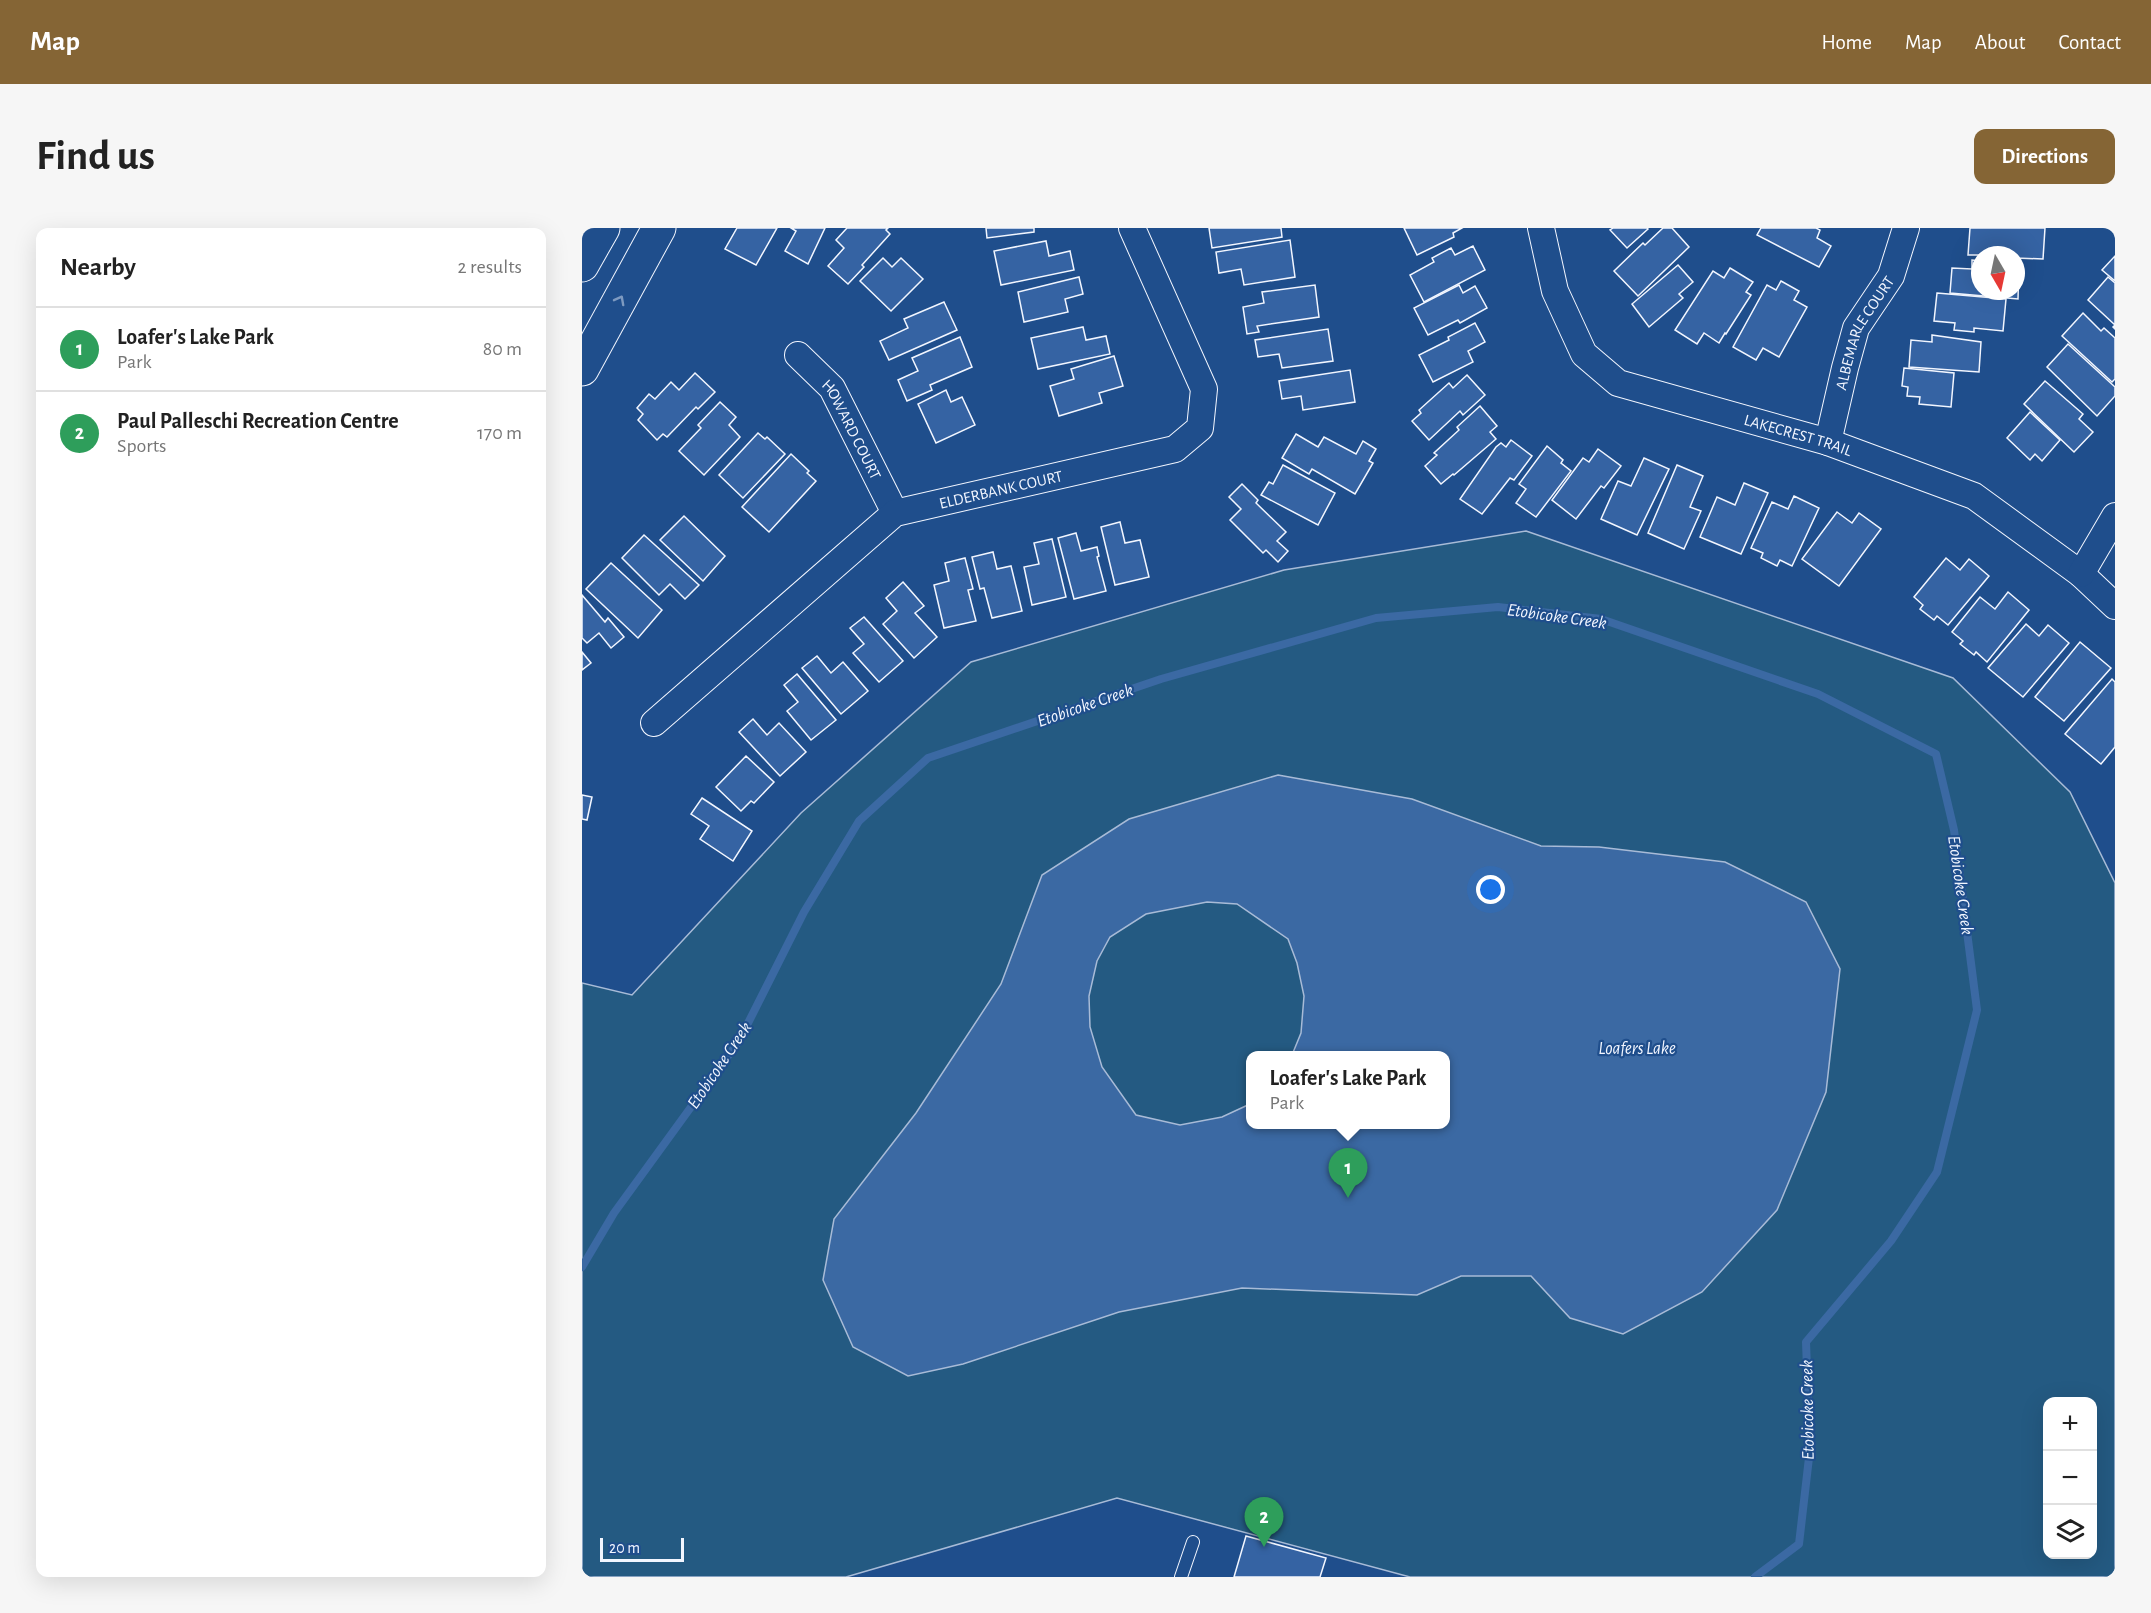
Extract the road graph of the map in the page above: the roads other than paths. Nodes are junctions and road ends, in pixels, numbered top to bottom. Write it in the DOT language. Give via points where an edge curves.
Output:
graph roads {
  1 [pos="603,228"];
  2 [pos="659,228"];
  3 [pos="1132,228"];
  4 [pos="1541,228"];
  5 [pos="1906,228"];
  6 [pos="582,265"];
  7 [pos="798,355"];
  8 [pos="582,369"];
  9 [pos="1828,442"];
  10 [pos="894,513"];
  11 [pos="2115,516"];
  12 [pos="2082,574"];
  13 [pos="2115,606"];
  14 [pos="654,723"];
  15 [pos="1193,1542"];
  16 [pos="1182,1577"];
  1 -- 6 [label="main road"];
  8 -- 2 [label="main road, one-way"];
  3 -- 10 [label="street, ELDERBANK COURT" via="1204,389 1200,428 1175,449"];
  4 -- 9 [label="street, LAKECREST TRAIL" via="1555,291 1584,354 1618,383"];
  5 -- 9 [label="street, ALBEMARLE COURT" via="1891,276 1856,328"];
  7 -- 10 [label="street, HOWARD COURT" via="832,388"];
  9 -- 12 [label="street, LAKECREST TRAIL" via="1974,496"];
  10 -- 14 [label="street, ELDERBANK COURT"];
  11 -- 12 [label="street"];
  12 -- 13 [label="street, LAKECREST TRAIL"];
  15 -- 16 [label="lane"];
}
